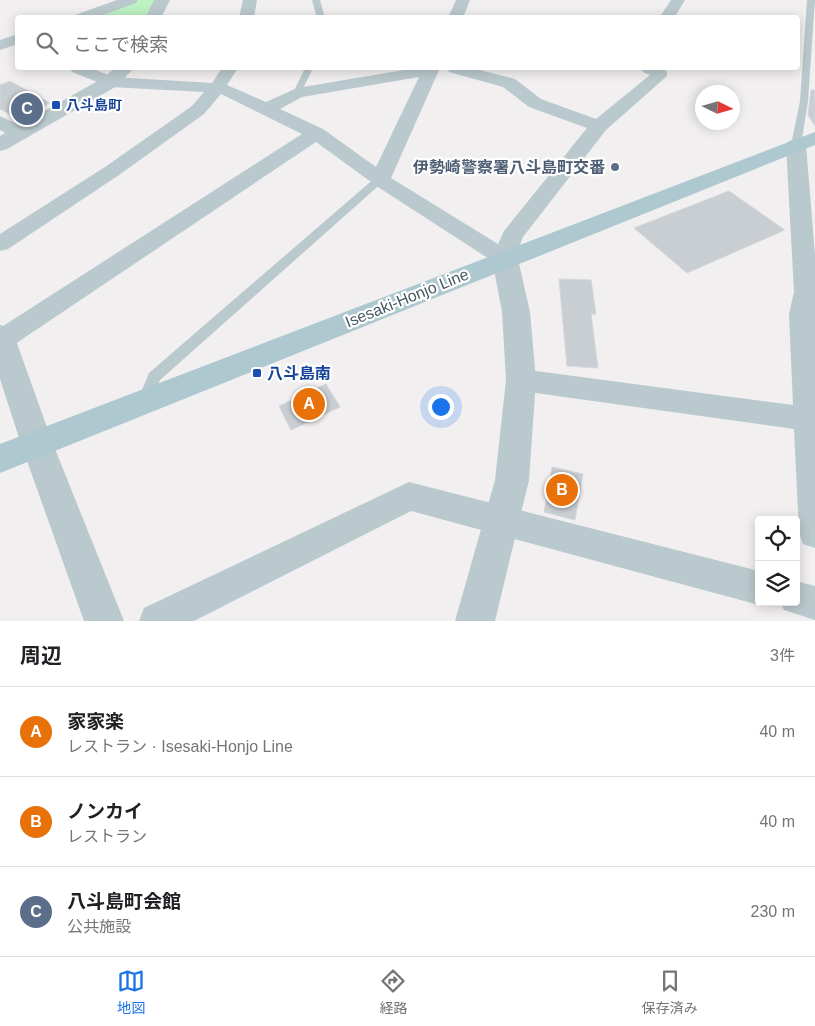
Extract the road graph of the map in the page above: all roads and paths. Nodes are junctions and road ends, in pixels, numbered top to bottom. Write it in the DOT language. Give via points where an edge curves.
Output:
graph roads {
  1 [pos="131,0"];
  2 [pos="162,0"];
  3 [pos="250,0"];
  4 [pos="316,0"];
  5 [pos="463,0"];
  6 [pos="678,0"];
  7 [pos="812,0"];
  8 [pos="88,15"];
  9 [pos="154,15"];
  10 [pos="247,15"];
  11 [pos="320,15"];
  12 [pos="457,15"];
  13 [pos="668,15"];
  14 [pos="83,70"];
  15 [pos="123,70"];
  16 [pos="229,70"];
  17 [pos="308,70"];
  18 [pos="427,70"];
  19 [pos="432,70"];
  20 [pos="462,70"];
  21 [pos="654,70"];
  22 [pos="110,82"];
  23 [pos="217,88"];
  24 [pos="297,94"];
  25 [pos="266,109"];
  26 [pos="0,122"];
  27 [pos="599,126"];
  28 [pos="20,133"];
  29 [pos="316,133"];
  30 [pos="806,142"];
  31 [pos="0,144"];
  32 [pos="380,179"];
  33 [pos="0,244"];
  34 [pos="505,259"];
  35 [pos="810,293"];
  36 [pos="1,338"];
  37 [pos="521,380"];
  38 [pos="144,402"];
  39 [pos="809,418"];
  40 [pos="37,444"];
  41 [pos="0,459"];
  42 [pos="501,520"];
  43 [pos="815,533"];
  44 [pos="755,587"];
  45 [pos="800,599"];
  46 [pos="815,603"];
  47 [pos="104,621"];
  48 [pos="157,621"];
  49 [pos="475,621"];
  1 -- 8 [label="street"];
  2 -- 9 [label="street"];
  3 -- 10 [label="street"];
  4 -- 11 [label="lane"];
  5 -- 12 [label="street"];
  6 -- 13 [label="street"];
  7 -- 30 [label="lane" via="804,102"];
  14 -- 22 [label="street"];
  15 -- 22 [label="street"];
  16 -- 23 [label="street"];
  17 -- 24 [label="lane"];
  18 -- 24 [label="street"];
  19 -- 32 [label="street"];
  20 -- 27 [label="street" via="509,83 536,103"];
  21 -- 27 [label="street" via="659,72 659,76"];
  22 -- 23 [label="street"];
  22 -- 28 [label="street"];
  23 -- 25 [label="street"];
  23 -- 33 [label="street" via="198,110"];
  24 -- 25 [label="street"];
  25 -- 29 [label="street"];
  26 -- 28 [label="street"];
  27 -- 34 [label="street" via="512,236"];
  28 -- 31 [label="street"];
  29 -- 32 [label="street"];
  29 -- 36 [label="street"];
  30 -- 34 [label="main road, Isesaki-Honjo Line"];
  30 -- 35 [label="street"];
  32 -- 34 [label="street"];
  32 -- 38 [label="lane" via="154,377"];
  34 -- 37 [label="street" via="516,312"];
  34 -- 38 [label="main road, Isesaki-Honjo Line"];
  35 -- 39 [label="street" via="802,314"];
  36 -- 40 [label="street"];
  37 -- 39 [label="street"];
  37 -- 42 [label="street" via="512,480"];
  38 -- 40 [label="main road, Isesaki-Honjo Line"];
  39 -- 43 [label="street"];
  40 -- 41 [label="main road, Isesaki-Honjo Line"];
  40 -- 47 [label="street"];
  42 -- 44 [label="street"];
  42 -- 48 [label="street" via="409,496"];
  42 -- 49 [label="street"];
  45 -- 46 [label="street"];
}
